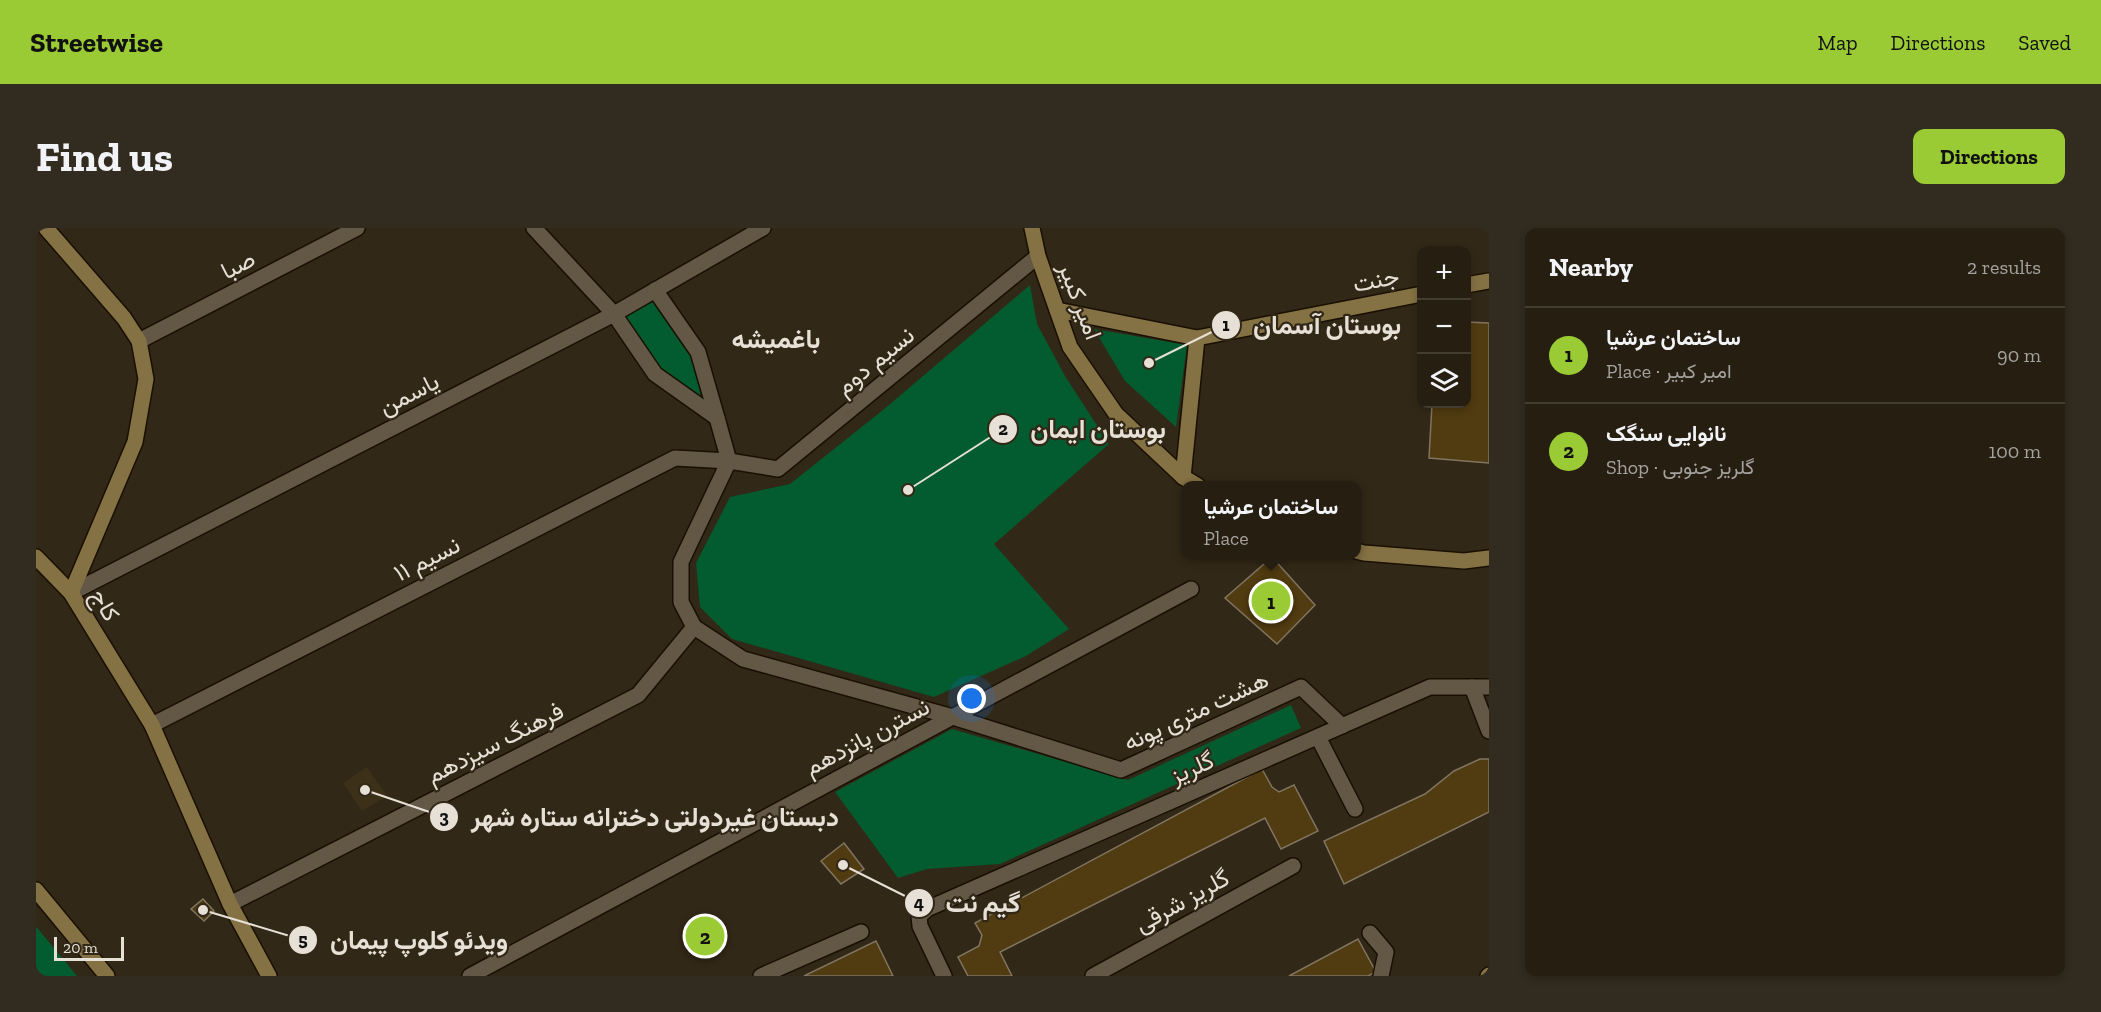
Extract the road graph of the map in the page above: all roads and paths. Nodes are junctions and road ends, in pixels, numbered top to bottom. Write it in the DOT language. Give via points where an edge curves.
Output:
graph roads {
  1 [pos="46,228"];
  2 [pos="357,228"];
  3 [pos="534,228"];
  4 [pos="763,228"];
  5 [pos="1032,228"];
  6 [pos="1038,256"];
  7 [pos="1489,281"];
  8 [pos="1471,284"];
  9 [pos="655,290"];
  10 [pos="1417,295"];
  11 [pos="1057,310"];
  12 [pos="614,314"];
  13 [pos="1197,338"];
  14 [pos="140,341"];
  15 [pos="717,417"];
  16 [pos="729,461"];
  17 [pos="1183,477"];
  18 [pos="1190,481"];
  19 [pos="1361,552"];
  20 [pos="36,557"];
  21 [pos="1489,558"];
  22 [pos="1191,589"];
  23 [pos="71,593"];
  24 [pos="694,627"];
  25 [pos="1472,687"];
  26 [pos="1489,687"];
  27 [pos="953,717"];
  28 [pos="152,725"];
  29 [pos="1342,726"];
  30 [pos="1489,731"];
  31 [pos="1318,737"];
  32 [pos="1355,808"];
  33 [pos="1293,866"];
  34 [pos="36,891"];
  35 [pos="230,904"];
  36 [pos="861,932"];
  37 [pos="1370,933"];
  38 [pos="107,976"];
  39 [pos="269,976"];
  40 [pos="470,976"];
  41 [pos="761,976"];
  42 [pos="944,976"];
  43 [pos="1093,976"];
  44 [pos="1380,976"];
  1 -- 14 [label="street, کاج"];
  2 -- 14 [label="street, صبا"];
  3 -- 12 [label="street"];
  4 -- 9 [label="street, یاسمن"];
  5 -- 6 [label="street, امیر کبیر"];
  6 -- 11 [label="street, امیر کبیر"];
  6 -- 16 [label="street, نسیم دوم" via="778,469"];
  7 -- 8 [label="street"];
  9 -- 12 [label="street, یاسمن"];
  9 -- 15 [label="street" via="698,352"];
  10 -- 13 [label="street, جنت"];
  11 -- 13 [label="street"];
  11 -- 17 [label="street, امیر کبیر" via="1070,347 1116,414"];
  12 -- 15 [label="street" via="655,374"];
  12 -- 23 [label="street, یاسمن"];
  13 -- 17 [label="street"];
  14 -- 23 [label="street, کاج" via="146,379 135,442"];
  15 -- 16 [label="street"];
  16 -- 24 [label="street" via="681,562 681,602"];
  16 -- 28 [label="street, نسیم ۱۱" via="675,458"];
  17 -- 18 [label="street, امیر کبیر"];
  19 -- 21 [label="street" via="1464,561"];
  20 -- 23 [label="street"];
  22 -- 27 [label="street, نسترن پانزدهم"];
  23 -- 28 [label="street, کاج"];
  24 -- 27 [label="street" via="743,659"];
  24 -- 35 [label="street, فرهنگ سیزدهم" via="638,695"];
  25 -- 26 [label="street, گلریز"];
  25 -- 29 [label="street, گلریز" via="1430,687"];
  25 -- 30 [label="street"];
  27 -- 29 [label="street, هشت متری پونه" via="1121,770 1301,687"];
  27 -- 40 [label="street, نسترن پانزدهم"];
  28 -- 35 [label="street, کاج"];
  29 -- 31 [label="street, گلریز"];
  31 -- 32 [label="street"];
  31 -- 42 [label="street, گلریز" via="927,909 920,916 920,926"];
  33 -- 43 [label="street, گلریز شرقی"];
  34 -- 38 [label="street"];
  35 -- 39 [label="street, کاج"];
  36 -- 41 [label="street"];
  37 -- 44 [label="street" via="1386,952"];
}
